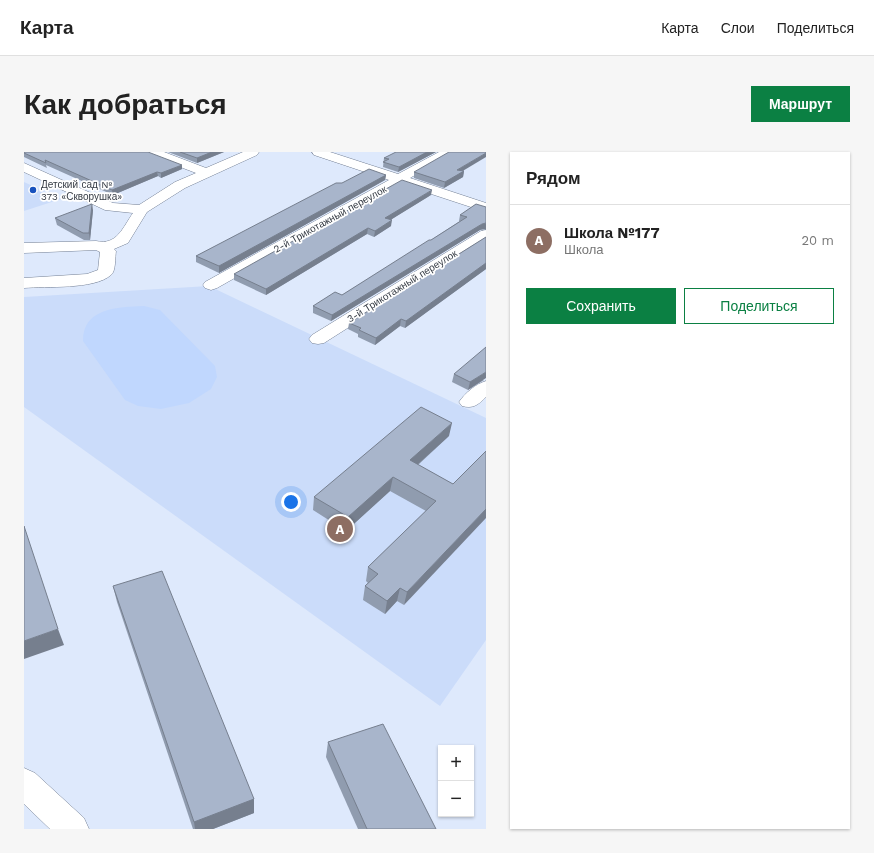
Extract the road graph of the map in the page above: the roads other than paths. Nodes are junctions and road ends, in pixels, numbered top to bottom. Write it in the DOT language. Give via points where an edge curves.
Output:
graph roads {
  1 [pos="153,152"];
  2 [pos="253,152"];
  3 [pos="318,152"];
  4 [pos="448,152"];
  5 [pos="24,167"];
  6 [pos="207,173"];
  7 [pos="401,180"];
  8 [pos="486,208"];
  9 [pos="142,209"];
  10 [pos="486,234"];
  11 [pos="104,247"];
  12 [pos="24,248"];
  13 [pos="24,283"];
  14 [pos="211,284"];
  15 [pos="318,339"];
  16 [pos="486,387"];
  17 [pos="469,402"];
  18 [pos="24,783"];
  19 [pos="73,829"];
  1 -- 6 [label="street"];
  2 -- 6 [label="street"];
  3 -- 7 [label="street"];
  4 -- 7 [label="street, 2-й Трикотажный переулок"];
  5 -- 9 [label="street" via="110,207"];
  6 -- 9 [label="street" via="180,185"];
  7 -- 8 [label="street"];
  7 -- 14 [label="street, 2-й Трикотажный переулок"];
  9 -- 11 [label="street" via="123,240"];
  10 -- 15 [label="street, 3-й Трикотажный переулок"];
  11 -- 12 [label="street" via="96,244"];
  11 -- 13 [label="street" via="108,251 105,272 99,276 90,279"];
  16 -- 17 [label="street"];
  18 -- 19 [label="street"];
}
